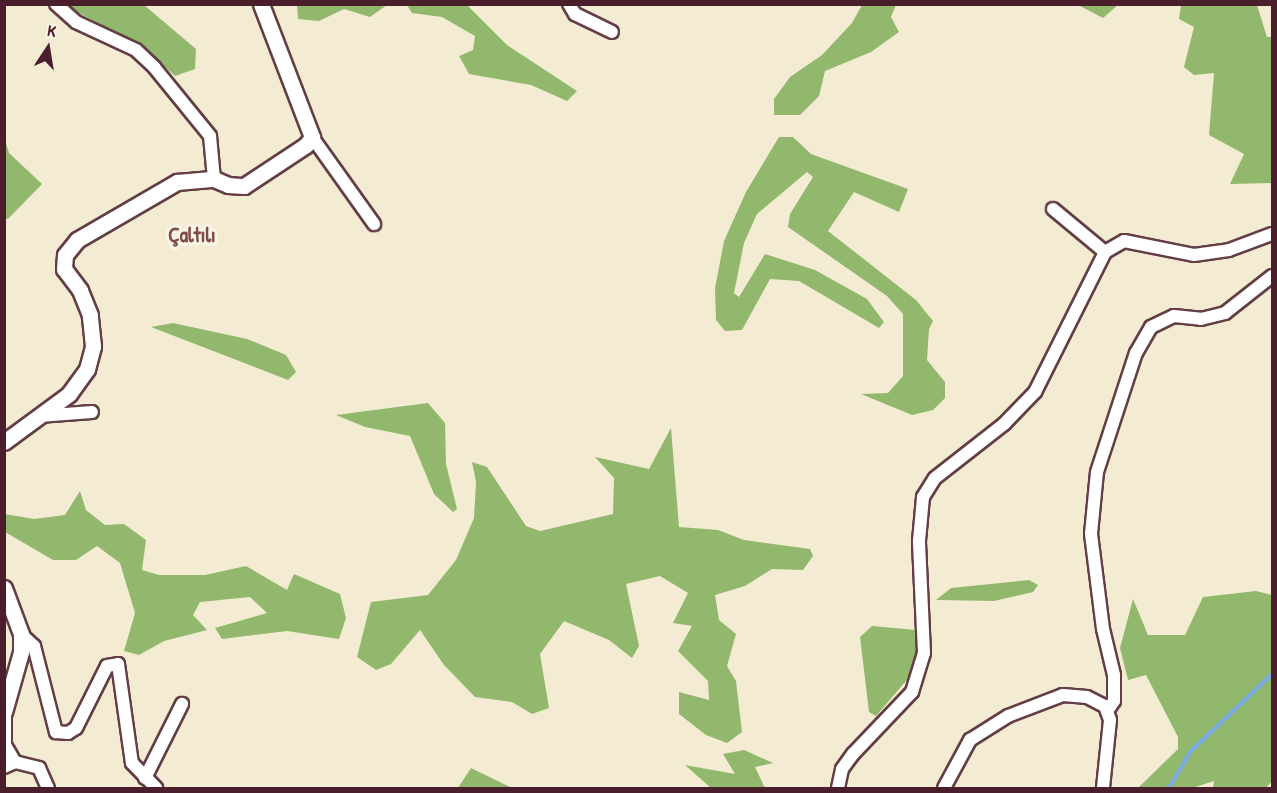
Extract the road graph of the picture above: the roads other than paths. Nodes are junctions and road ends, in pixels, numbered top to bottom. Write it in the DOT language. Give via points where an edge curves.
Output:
graph roads {
  1 [pos="56,4"];
  2 [pos="261,4"];
  3 [pos="569,4"];
  4 [pos="612,32"];
  5 [pos="312,137"];
  6 [pos="214,179"];
  7 [pos="1053,208"];
  8 [pos="374,224"];
  9 [pos="1272,234"];
  10 [pos="1105,252"];
  11 [pos="1272,276"];
  12 [pos="92,412"];
  13 [pos="39,416"];
  14 [pos="4,442"];
  15 [pos="4,588"];
  16 [pos="21,634"];
  17 [pos="182,704"];
  18 [pos="5,711"];
  19 [pos="1107,711"];
  20 [pos="10,765"];
  21 [pos="146,778"];
  22 [pos="48,789"];
  23 [pos="156,789"];
  24 [pos="838,789"];
  25 [pos="944,789"];
  26 [pos="1103,789"];
  1 -- 6 [label="street" via="76,22 136,50 154,67 210,136"];
  2 -- 5 [label="street"];
  3 -- 4 [label="street" via="575,14"];
  5 -- 6 [label="street" via="244,186"];
  5 -- 8 [label="street"];
  6 -- 13 [label="street" via="177,182 77,240 64,255 64,269 80,290 90,315 93,346 87,369 69,394"];
  7 -- 10 [label="street"];
  9 -- 10 [label="street" via="1229,250 1194,255 1124,241"];
  10 -- 24 [label="street" via="1035,392 1004,424 934,478 923,497 919,541 924,652 912,692 853,754 842,770"];
  11 -- 19 [label="street" via="1225,313 1201,319 1174,316 1151,327 1136,352 1097,472 1090,534 1103,630 1114,675 1114,701"];
  12 -- 13 [label="street"];
  13 -- 14 [label="street"];
  15 -- 16 [label="street"];
  16 -- 18 [label="street" via="21,651"];
  16 -- 21 [label="street" via="34,646 56,732 68,734 76,728 107,666 118,664 132,763"];
  17 -- 21 [label="street"];
  18 -- 20 [label="street" via="5,745"];
  19 -- 25 [label="street" via="1088,697 1063,695 1008,716 970,740"];
  19 -- 26 [label="street" via="1110,720"];
  20 -- 22 [label="street" via="39,768"];
  21 -- 23 [label="street"];
}
